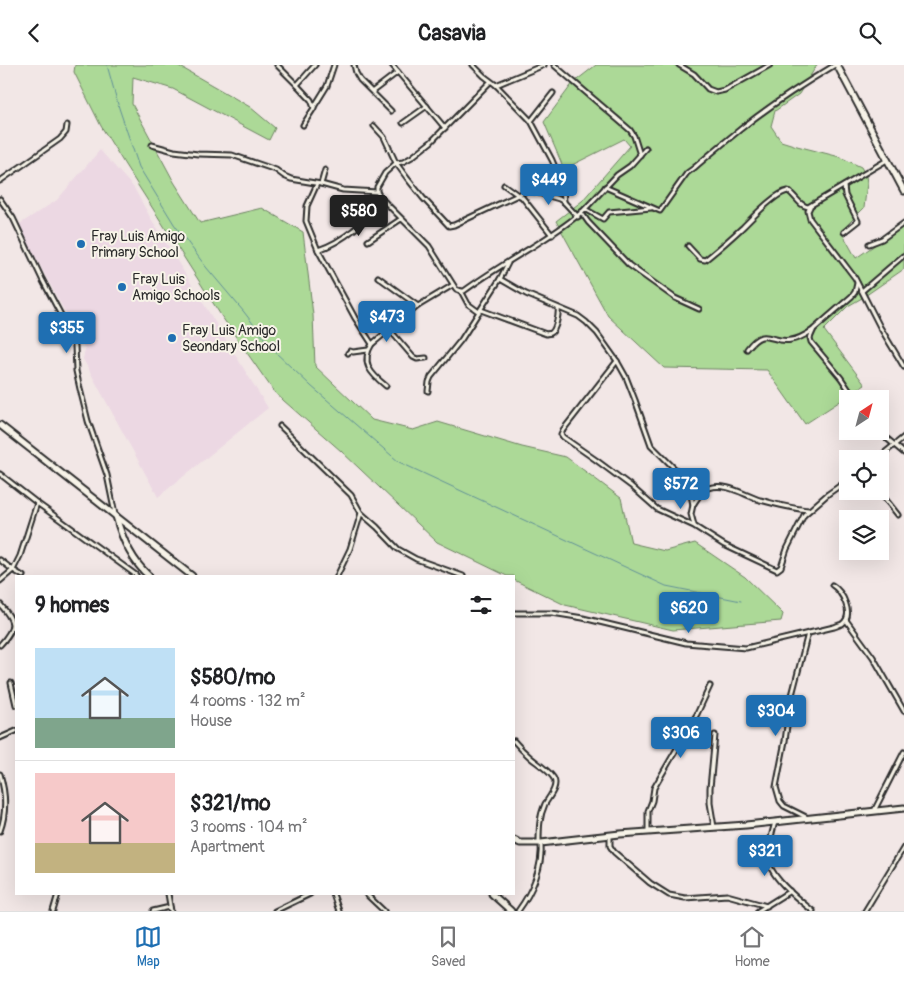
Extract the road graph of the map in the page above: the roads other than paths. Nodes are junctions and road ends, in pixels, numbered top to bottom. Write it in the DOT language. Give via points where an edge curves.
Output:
graph roads {
  1 [pos="277,65"];
  2 [pos="316,65"];
  3 [pos="334,65"];
  4 [pos="354,65"];
  5 [pos="392,65"];
  6 [pos="473,65"];
  7 [pos="544,65"];
  8 [pos="554,65"];
  9 [pos="679,65"];
  10 [pos="770,65"];
  11 [pos="836,65"];
  12 [pos="535,66"];
  13 [pos="398,72"];
  14 [pos="490,81"];
  15 [pos="297,85"];
  16 [pos="496,85"];
  17 [pos="372,91"];
  18 [pos="553,93"];
  19 [pos="427,106"];
  20 [pos="314,107"];
  21 [pos="392,111"];
  22 [pos="531,121"];
  23 [pos="403,123"];
  24 [pos="67,125"];
  25 [pos="303,125"];
  26 [pos="374,125"];
  27 [pos="446,128"];
  28 [pos="152,145"];
  29 [pos="646,149"];
  30 [pos="640,155"];
  31 [pos="887,160"];
  32 [pos="396,163"];
  33 [pos="325,170"];
  34 [pos="0,181"];
  35 [pos="319,184"];
  36 [pos="504,185"];
  37 [pos="844,185"];
  38 [pos="605,187"];
  39 [pos="904,191"];
  40 [pos="377,192"];
  41 [pos="518,195"];
  42 [pos="0,199"];
  43 [pos="383,201"];
  44 [pos="564,201"];
  45 [pos="810,206"];
  46 [pos="651,208"];
  47 [pos="585,209"];
  48 [pos="581,212"];
  49 [pos="578,217"];
  50 [pos="401,219"];
  51 [pos="904,223"];
  52 [pos="844,232"];
  53 [pos="552,235"];
  54 [pos="368,241"];
  55 [pos="869,244"];
  56 [pos="688,246"];
  57 [pos="318,250"];
  58 [pos="903,256"];
  59 [pos="509,262"];
  60 [pos="378,277"];
  61 [pos="500,279"];
  62 [pos="857,282"];
  63 [pos="453,285"];
  64 [pos="461,291"];
  65 [pos="862,291"];
  66 [pos="418,306"];
  67 [pos="558,308"];
  68 [pos="699,309"];
  69 [pos="480,311"];
  70 [pos="389,329"];
  71 [pos="814,329"];
  72 [pos="372,344"];
  73 [pos="747,349"];
  74 [pos="368,350"];
  75 [pos="348,353"];
  76 [pos="426,358"];
  77 [pos="617,361"];
  78 [pos="904,367"];
  79 [pos="386,386"];
  80 [pos="849,390"];
  81 [pos="428,391"];
  82 [pos="1,427"];
  83 [pos="280,427"];
  84 [pos="904,437"];
  85 [pos="888,440"];
  86 [pos="894,446"];
  87 [pos="889,450"];
  88 [pos="904,453"];
  89 [pos="0,474"];
  90 [pos="839,486"];
  91 [pos="886,500"];
  92 [pos="37,503"];
  93 [pos="693,505"];
  94 [pos="810,510"];
  95 [pos="361,513"];
  96 [pos="116,515"];
  97 [pos="898,515"];
  98 [pos="694,526"];
  99 [pos="0,560"];
  100 [pos="13,570"];
  101 [pos="143,571"];
  102 [pos="21,575"];
  103 [pos="134,575"];
  104 [pos="137,575"];
  105 [pos="149,575"];
  106 [pos="191,575"];
  107 [pos="337,575"];
  108 [pos="460,575"];
  109 [pos="0,581"];
  110 [pos="832,585"];
  111 [pos="0,604"];
  112 [pos="515,613"];
  113 [pos="846,620"];
  114 [pos="808,633"];
  115 [pos="0,645"];
  116 [pos="11,683"];
  117 [pos="710,685"];
  118 [pos="15,701"];
  119 [pos="904,711"];
  120 [pos="15,731"];
  121 [pos="715,735"];
  122 [pos="0,737"];
  123 [pos="515,742"];
  124 [pos="904,752"];
  125 [pos="0,774"];
  126 [pos="904,808"];
  127 [pos="874,811"];
  128 [pos="809,818"];
  129 [pos="775,821"];
  130 [pos="714,828"];
  131 [pos="0,831"];
  132 [pos="648,833"];
  133 [pos="610,835"];
  134 [pos="515,840"];
  135 [pos="540,843"];
  136 [pos="904,847"];
  137 [pos="790,891"];
  138 [pos="58,895"];
  139 [pos="168,895"];
  140 [pos="308,895"];
  141 [pos="333,895"];
  142 [pos="367,895"];
  143 [pos="493,895"];
  144 [pos="767,906"];
  145 [pos="170,909"];
  146 [pos="53,911"];
  147 [pos="153,911"];
  148 [pos="275,911"];
  149 [pos="339,911"];
  150 [pos="384,911"];
  151 [pos="511,911"];
  152 [pos="518,911"];
  153 [pos="758,911"];
  154 [pos="812,911"];
  155 [pos="866,911"];
  1 -- 15 [label="street"];
  2 -- 15 [label="street"];
  3 -- 20 [label="street" via="327,86"];
  4 -- 17 [label="street" via="360,80"];
  5 -- 13 [label="street"];
  6 -- 14 [label="street"];
  7 -- 12 [label="street"];
  8 -- 30 [label="street" via="630,130"];
  9 -- 10 [label="street" via="716,92"];
  11 -- 31 [label="street"];
  11 -- 46 [label="street" via="765,110 686,173 662,210"];
  12 -- 16 [label="street"];
  13 -- 17 [label="street"];
  13 -- 19 [label="street"];
  14 -- 16 [label="street"];
  14 -- 27 [label="street"];
  15 -- 20 [label="street"];
  16 -- 22 [label="street"];
  17 -- 21 [label="street"];
  18 -- 22 [label="street"];
  19 -- 23 [label="street"];
  19 -- 27 [label="street"];
  20 -- 25 [label="street"];
  22 -- 44 [label="street" via="563,186"];
  24 -- 34 [label="street" via="60,139"];
  26 -- 32 [label="street" via="384,137"];
  27 -- 32 [label="street" via="412,157"];
  28 -- 35 [label="street" via="198,154 232,155 284,177"];
  29 -- 30 [label="street"];
  30 -- 38 [label="street"];
  31 -- 37 [label="street"];
  31 -- 39 [label="street"];
  32 -- 40 [label="street" via="381,178"];
  32 -- 41 [label="street" via="449,226"];
  33 -- 35 [label="street"];
  35 -- 40 [label="street"];
  35 -- 57 [label="street" via="306,213"];
  36 -- 41 [label="street"];
  37 -- 45 [label="street"];
  37 -- 52 [label="street" via="845,195 858,221"];
  38 -- 46 [label="street"];
  38 -- 47 [label="street"];
  40 -- 43 [label="street"];
  41 -- 44 [label="street" via="528,190"];
  41 -- 53 [label="street"];
  42 -- 96 [label="street" via="72,336 80,389"];
  43 -- 50 [label="street"];
  43 -- 57 [label="street" via="349,233"];
  44 -- 49 [label="street"];
  45 -- 56 [label="street" via="804,206 786,191 705,260"];
  45 -- 62 [label="street" via="810,219"];
  46 -- 47 [label="street" via="609,212 603,219"];
  47 -- 48 [label="street"];
  48 -- 49 [label="street"];
  48 -- 68 [label="street" via="629,265 675,298"];
  49 -- 53 [label="street"];
  50 -- 54 [label="street"];
  50 -- 63 [label="street" via="429,246"];
  51 -- 55 [label="street"];
  53 -- 59 [label="street"];
  57 -- 72 [label="street"];
  58 -- 65 [label="street"];
  59 -- 61 [label="street"];
  59 -- 64 [label="street"];
  60 -- 66 [label="street"];
  61 -- 67 [label="street"];
  61 -- 69 [label="street"];
  62 -- 65 [label="street"];
  62 -- 71 [label="street" via="852,296"];
  63 -- 64 [label="street"];
  63 -- 66 [label="street"];
  64 -- 69 [label="street" via="468,304"];
  65 -- 78 [label="street"];
  66 -- 70 [label="street"];
  67 -- 69 [label="street" via="558,319 549,334"];
  67 -- 77 [label="street" via="586,322"];
  69 -- 81 [label="street" via="431,377"];
  70 -- 72 [label="street"];
  70 -- 76 [label="street" via="413,357"];
  71 -- 73 [label="street" via="791,341 760,337"];
  71 -- 80 [label="street" via="810,342"];
  72 -- 74 [label="street"];
  74 -- 75 [label="street"];
  74 -- 79 [label="street" via="368,368"];
  77 -- 93 [label="street" via="651,445 681,475"];
  77 -- 98 [label="street" via="561,434 658,509"];
  82 -- 96 [label="street"];
  83 -- 95 [label="street" via="351,495"];
  84 -- 86 [label="street"];
  85 -- 86 [label="street"];
  86 -- 87 [label="street"];
  86 -- 88 [label="street"];
  89 -- 92 [label="street"];
  90 -- 94 [label="street"];
  91 -- 97 [label="street"];
  92 -- 100 [label="street"];
  92 -- 103 [label="street"];
  93 -- 94 [label="street" via="704,491 722,487 760,500"];
  93 -- 98 [label="street"];
  94 -- 98 [label="street" via="804,515 777,570 724,545"];
  95 -- 107 [label="street"];
  95 -- 108 [label="street" via="406,554"];
  96 -- 101 [label="street" via="122,537"];
  96 -- 106 [label="street"];
  99 -- 100 [label="street"];
  100 -- 102 [label="street"];
  100 -- 109 [label="street"];
  101 -- 104 [label="street"];
  101 -- 105 [label="street"];
  110 -- 113 [label="street" via="844,600 848,612"];
  111 -- 115 [label="street" via="12,621"];
  112 -- 114 [label="street" via="552,613 686,643 746,648"];
  113 -- 114 [label="street" via="834,627"];
  113 -- 119 [label="street" via="873,657"];
  114 -- 128 [label="street" via="790,703 776,787 784,806"];
  116 -- 118 [label="street"];
  117 -- 132 [label="street" via="654,788 648,811"];
  120 -- 122 [label="street"];
  121 -- 130 [label="street" via="710,788"];
  123 -- 135 [label="street" via="550,774 556,785 540,817"];
  124 -- 127 [label="street"];
  125 -- 131 [label="street" via="5,811"];
  126 -- 127 [label="street"];
  127 -- 128 [label="street"];
  128 -- 129 [label="street"];
  129 -- 130 [label="street"];
  129 -- 137 [label="street" via="768,862 770,869"];
  130 -- 132 [label="street"];
  132 -- 133 [label="street"];
  133 -- 135 [label="street"];
  133 -- 144 [label="street" via="612,849 650,883 669,895 685,899 727,895"];
  134 -- 135 [label="street"];
  135 -- 152 [label="street" via="540,860 532,889"];
  136 -- 155 [label="street"];
  137 -- 144 [label="street"];
  137 -- 154 [label="street"];
  138 -- 146 [label="street"];
  139 -- 145 [label="street"];
  140 -- 148 [label="street"];
  141 -- 149 [label="street"];
  142 -- 150 [label="street"];
  143 -- 151 [label="street"];
  144 -- 153 [label="street"];
  145 -- 147 [label="street"];
}
